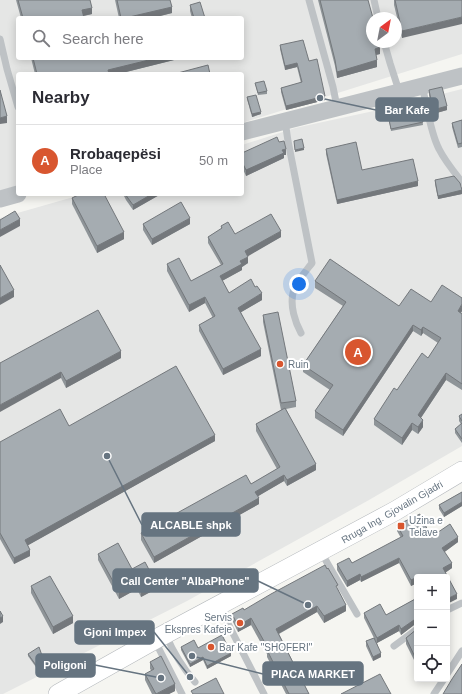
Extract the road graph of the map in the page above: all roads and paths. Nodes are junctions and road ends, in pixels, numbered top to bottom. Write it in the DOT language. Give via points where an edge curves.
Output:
graph roads {
  1 [pos="309,0"];
  2 [pos="374,0"];
  3 [pos="377,12"];
  4 [pos="0,39"];
  5 [pos="386,48"];
  6 [pos="462,76"];
  7 [pos="422,86"];
  8 [pos="399,92"];
  9 [pos="16,100"];
  10 [pos="337,107"];
  11 [pos="285,121"];
  12 [pos="244,131"];
  13 [pos="462,182"];
  14 [pos="16,195"];
  15 [pos="0,199"];
  16 [pos="301,333"];
  17 [pos="462,471"];
  18 [pos="321,552"];
  19 [pos="462,603"];
  20 [pos="219,606"];
  21 [pos="450,609"];
  22 [pos="357,614"];
  23 [pos="414,631"];
  24 [pos="160,637"];
  25 [pos="394,646"];
  26 [pos="462,651"];
  27 [pos="450,669"];
  28 [pos="195,682"];
  29 [pos="442,682"];
  30 [pos="61,693"];
  31 [pos="182,694"];
  32 [pos="264,694"];
  33 [pos="434,694"];
  1 -- 10 [label="lane"];
  2 -- 3 [label="lane"];
  4 -- 9 [label="lane"];
  5 -- 8 [label="lane"];
  6 -- 7 [label="street"];
  7 -- 8 [label="street"];
  7 -- 13 [label="lane" via="438,148"];
  8 -- 10 [label="street"];
  10 -- 11 [label="street"];
  11 -- 12 [label="street"];
  11 -- 16 [label="lane" via="312,263 299,279 293,293 293,308"];
  14 -- 15 [label="street"];
  17 -- 18 [label="main road, Rruga Ing. Gjovalin Gjadri" via="395,512"];
  18 -- 20 [label="main road, Rruga Ing. Gjovalin Gjadri"];
  18 -- 22 [label="lane"];
  19 -- 21 [label="lane"];
  20 -- 24 [label="main road, Rruga Ing. Gjovalin Gjadri"];
  20 -- 32 [label="lane"];
  23 -- 25 [label="lane"];
  24 -- 28 [label="lane" via="170,645"];
  24 -- 30 [label="main road, Rruga Ing. Gjovalin Gjadri"];
  24 -- 31 [label="lane"];
  26 -- 27 [label="lane"];
  29 -- 33 [label="lane"];
}
